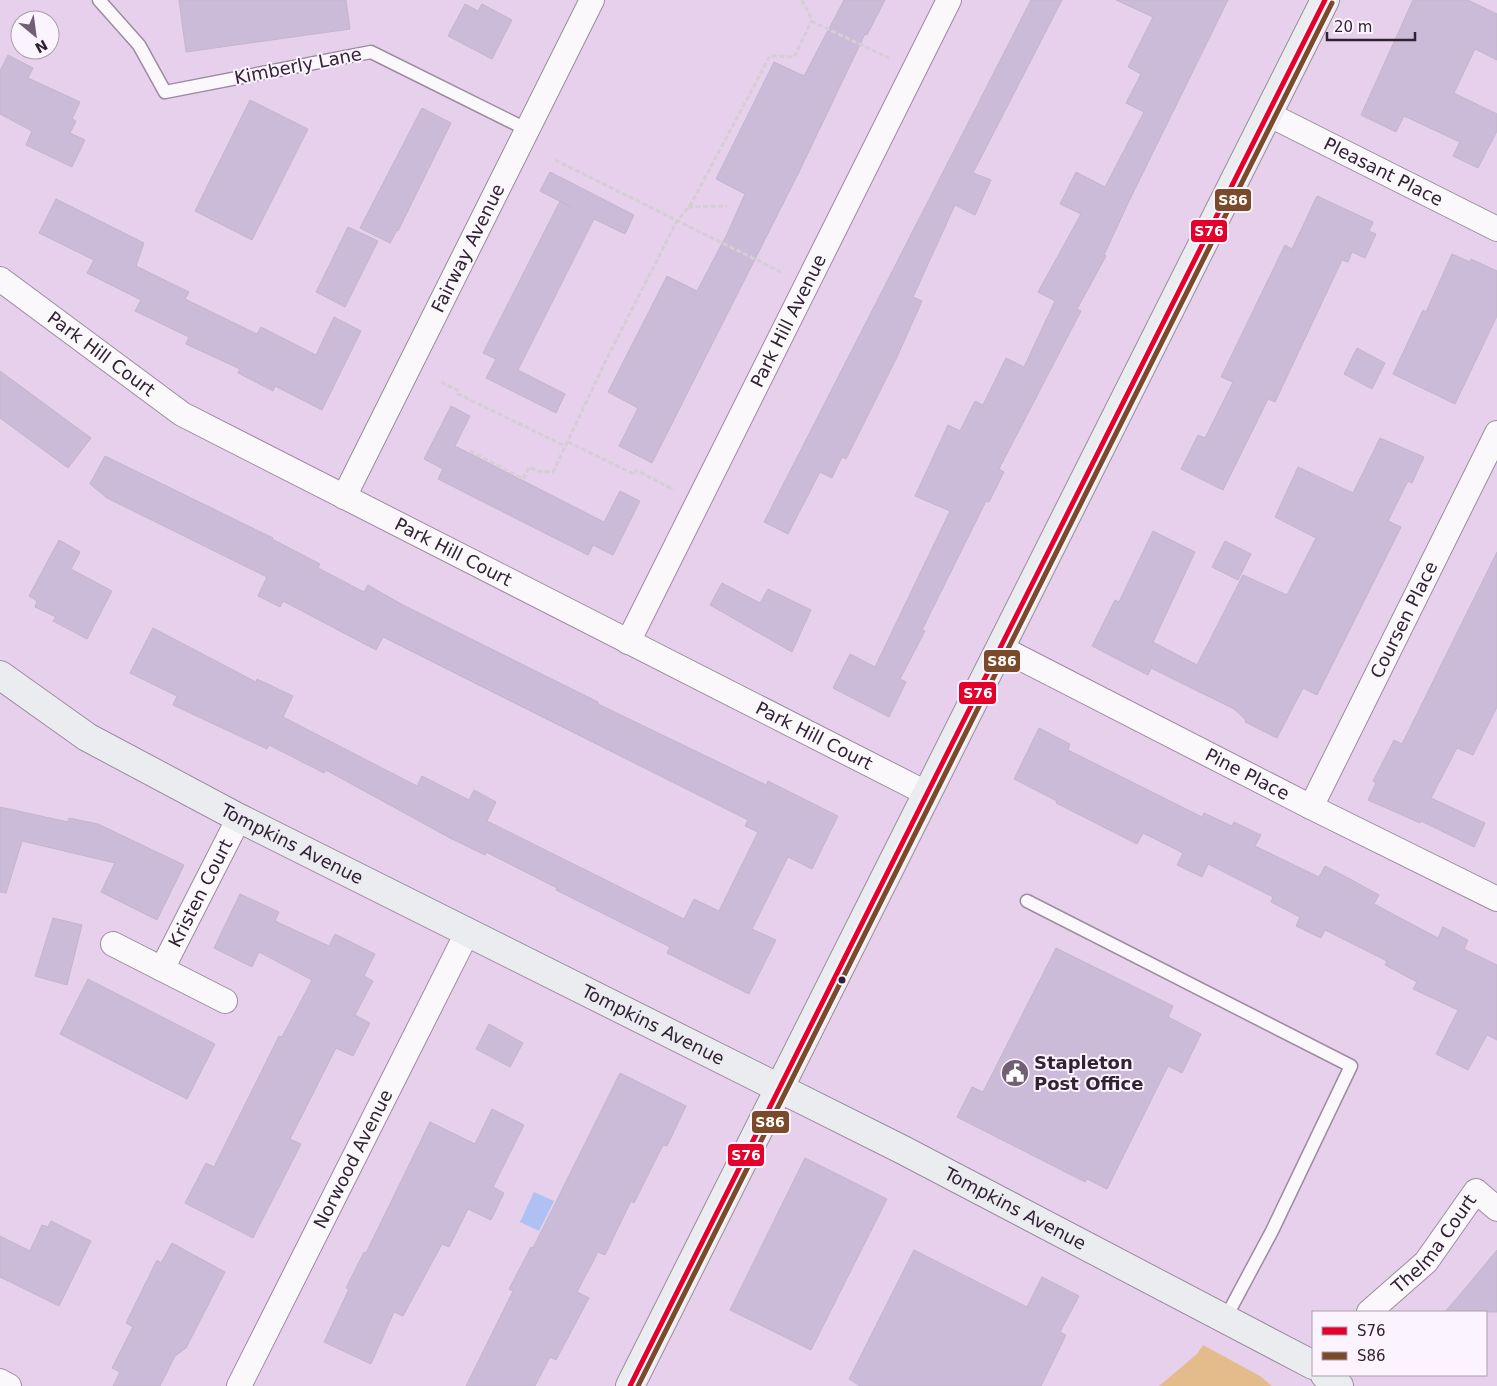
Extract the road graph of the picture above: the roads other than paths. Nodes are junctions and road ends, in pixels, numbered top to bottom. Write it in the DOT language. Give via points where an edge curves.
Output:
graph roads {
  1 [pos="98,0"];
  2 [pos="592,0"];
  3 [pos="950,0"];
  4 [pos="1325,0"];
  5 [pos="1268,114"];
  6 [pos="528,130"];
  7 [pos="1497,229"];
  8 [pos="0,278"];
  9 [pos="1495,445"];
  10 [pos="344,497"];
  11 [pos="628,642"];
  12 [pos="999,647"];
  13 [pos="0,675"];
  14 [pos="926,793"];
  15 [pos="1311,808"];
  16 [pos="240,818"];
  17 [pos="1497,899"];
  18 [pos="1026,901"];
  19 [pos="467,933"];
  20 [pos="113,944"];
  21 [pos="162,969"];
  22 [pos="225,1001"];
  23 [pos="780,1087"];
  24 [pos="1497,1209"];
  25 [pos="1370,1311"];
  26 [pos="1225,1319"];
  27 [pos="1312,1364"];
  28 [pos="1328,1376"];
  29 [pos="0,1381"];
  30 [pos="10,1386"];
  31 [pos="240,1386"];
  32 [pos="630,1386"];
  33 [pos="1339,1386"];
  1 -- 6 [label="lane, Kimberly Lane" via="139,45 165,92 372,52"];
  2 -- 6 [label="street, Fairway Avenue"];
  3 -- 11 [label="street, Park Hill Avenue"];
  4 -- 5 [label="street"];
  5 -- 7 [label="street, Pleasant Place"];
  5 -- 12 [label="street"];
  6 -- 10 [label="street, Fairway Avenue"];
  8 -- 10 [label="street, Park Hill Court" via="182,414"];
  9 -- 15 [label="street, Coursen Place"];
  10 -- 11 [label="street, Park Hill Court"];
  11 -- 14 [label="street, Park Hill Court"];
  12 -- 14 [label="street"];
  12 -- 15 [label="street, Pine Place"];
  13 -- 16 [label="street, Tompkins Avenue" via="87,737"];
  14 -- 23 [label="street"];
  15 -- 17 [label="street, Pine Place"];
  16 -- 19 [label="street, Tompkins Avenue"];
  16 -- 21 [label="street, Kristen Court"];
  18 -- 26 [label="lane" via="1352,1066 1272,1231"];
  19 -- 23 [label="street, Tompkins Avenue"];
  19 -- 31 [label="street, Norwood Avenue"];
  20 -- 21 [label="street, Kristen Court"];
  21 -- 22 [label="street, Kristen Court"];
  23 -- 26 [label="street, Tompkins Avenue"];
  23 -- 32 [label="street"];
  24 -- 25 [label="street, Thelma Court" via="1476,1191 1426,1262"];
  26 -- 27 [label="street, Tompkins Avenue"];
  28 -- 33 [label="street, Tompkins Avenue"];
  29 -- 30 [label="street"];
}
